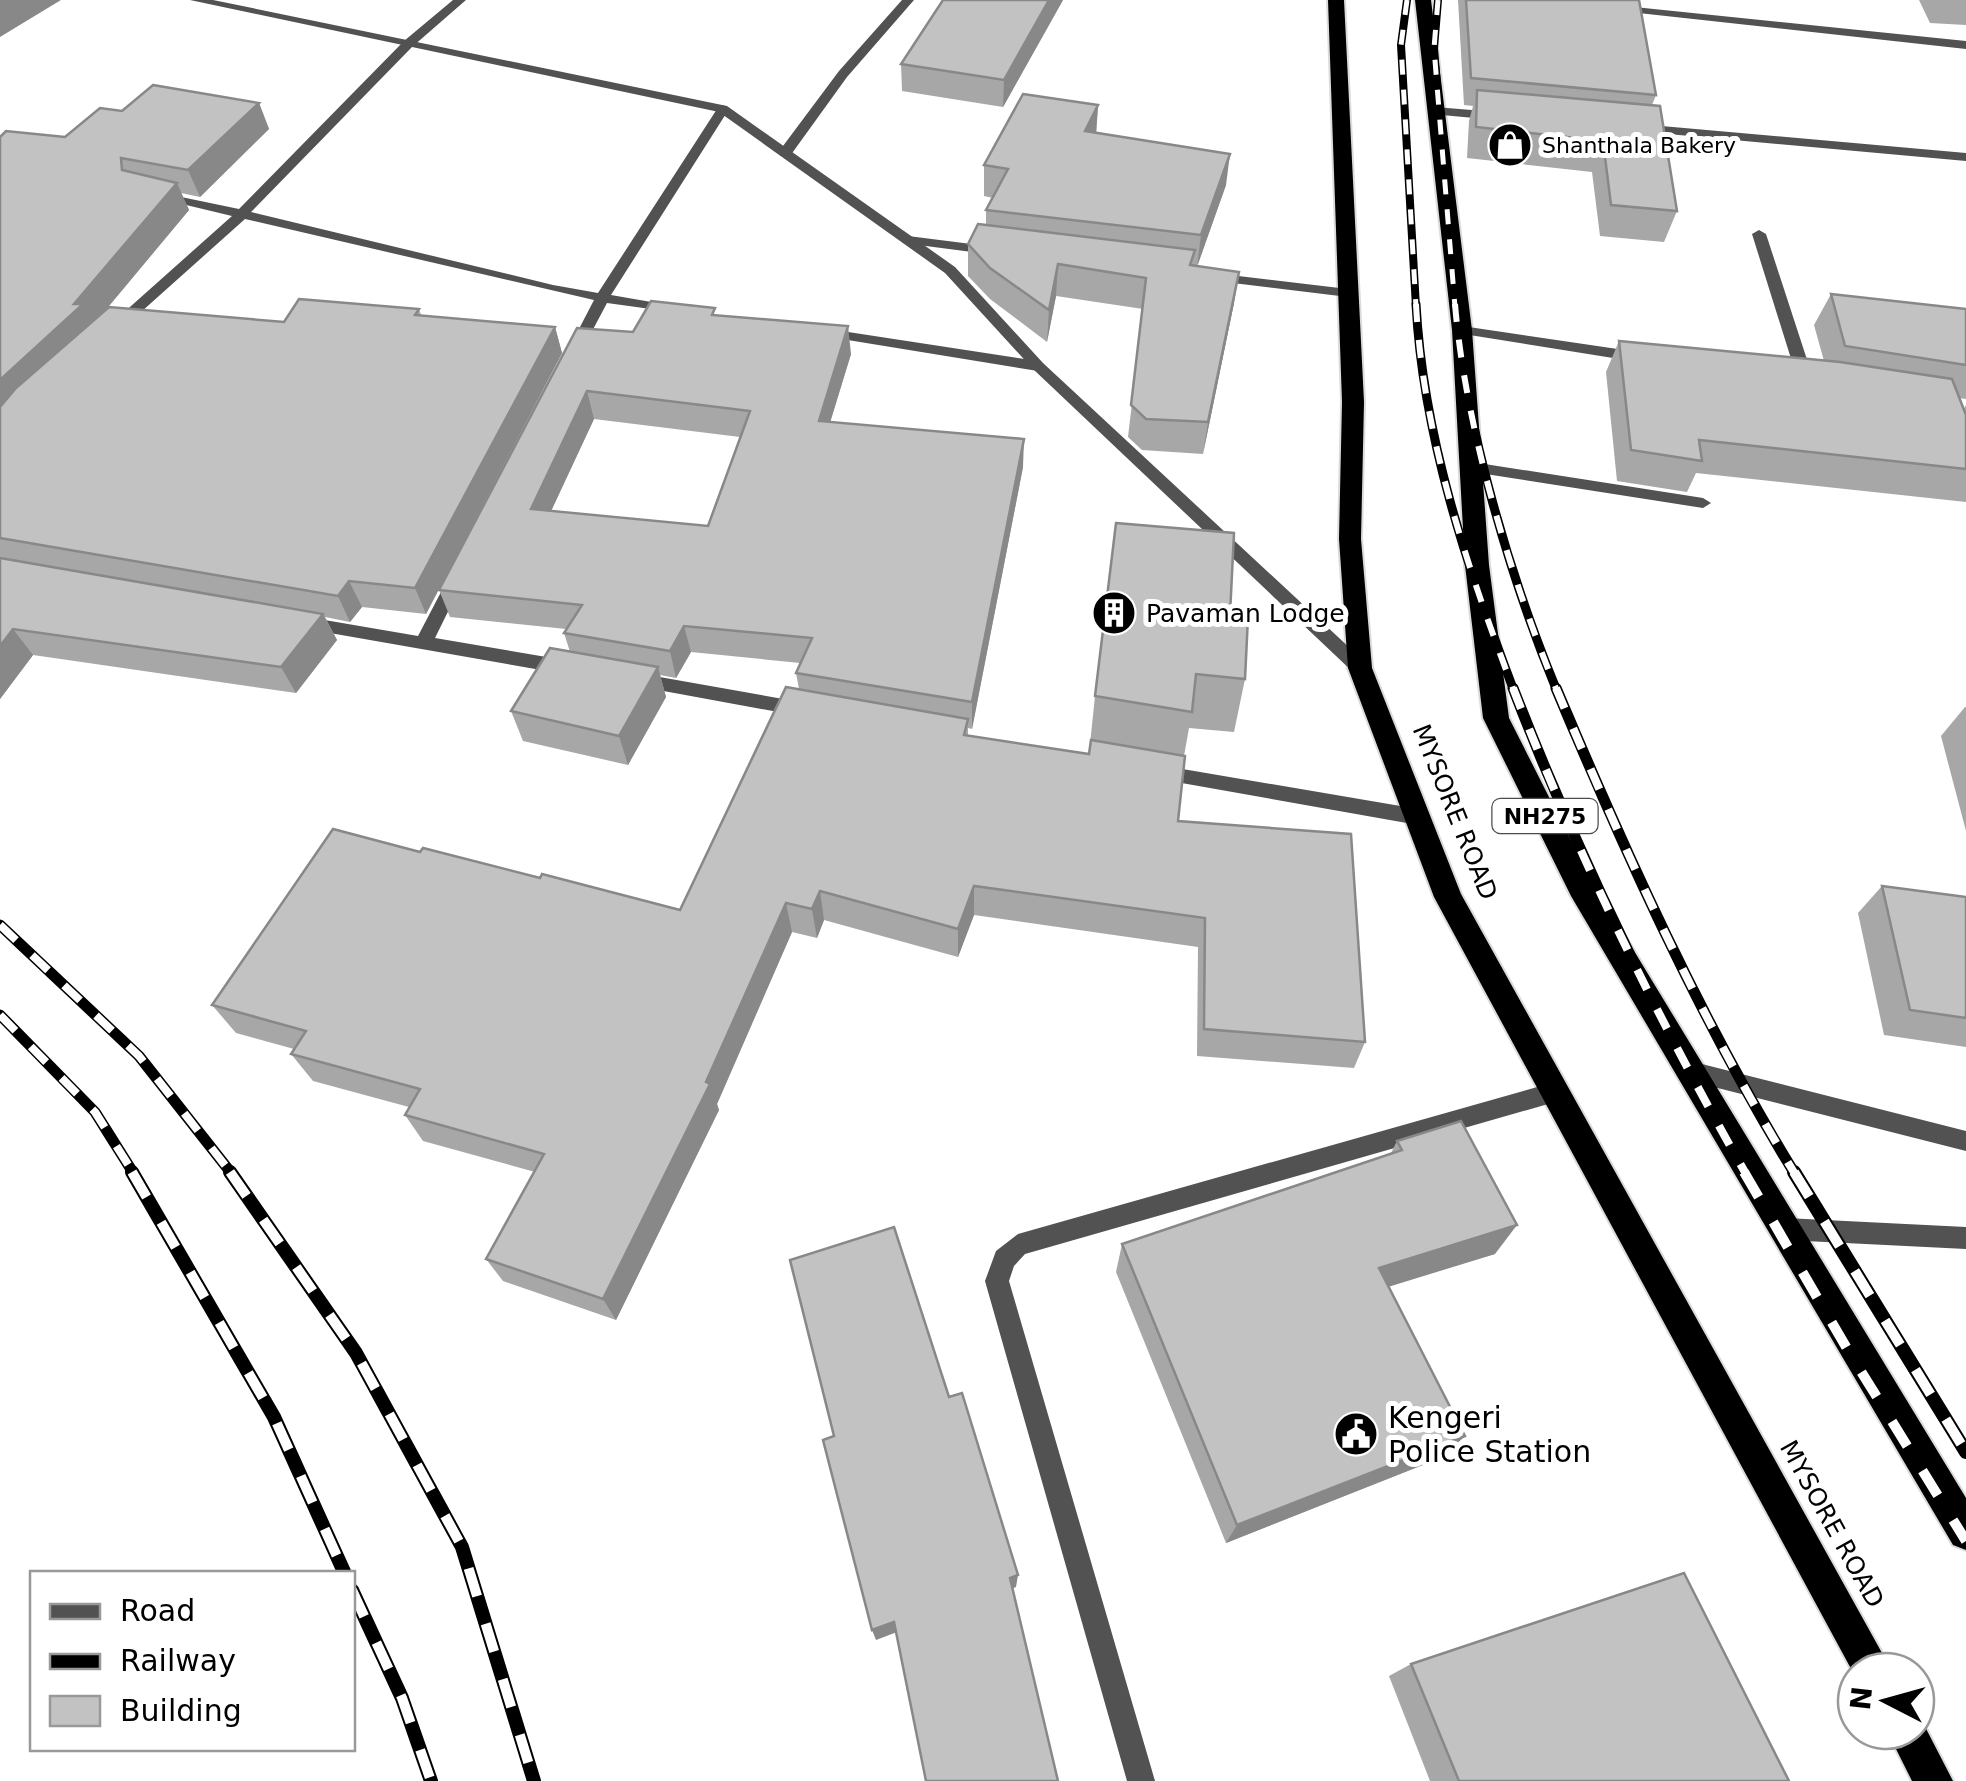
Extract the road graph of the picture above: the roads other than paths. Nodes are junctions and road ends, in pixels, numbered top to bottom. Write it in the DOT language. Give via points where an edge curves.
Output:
graph roads {
  1 [pos="196,0"];
  2 [pos="460,0"];
  3 [pos="907,0"];
  4 [pos="1336,0"];
  5 [pos="1422,0"];
  6 [pos="1599,6"];
  7 [pos="408,44"];
  8 [pos="1966,45"];
  9 [pos="723,110"];
  10 [pos="1435,111"];
  11 [pos="1510,118"];
  12 [pos="1624,127"];
  13 [pos="785,153"];
  14 [pos="1966,156"];
  15 [pos="141,190"];
  16 [pos="240,216"];
  17 [pos="1760,234"];
  18 [pos="908,240"];
  19 [pos="1004,252"];
  20 [pos="1195,275"];
  21 [pos="1348,293"];
  22 [pos="602,298"];
  23 [pos="696,313"];
  24 [pos="810,330"];
  25 [pos="1462,330"];
  26 [pos="111,332"];
  27 [pos="1653,359"];
  28 [pos="1038,366"];
  29 [pos="566,367"];
  30 [pos="1787,380"];
  31 [pos="1806,383"];
  32 [pos="1826,386"];
  33 [pos="1472,467"];
  34 [pos="1703,503"];
  35 [pos="468,556"];
  36 [pos="290,620"];
  37 [pos="424,642"];
  38 [pos="1360,668"];
  39 [pos="580,670"];
  40 [pos="618,676"];
  41 [pos="814,711"];
  42 [pos="1145,770"];
  43 [pos="1418,818"];
  44 [pos="1690,1071"];
  45 [pos="1555,1092"];
  46 [pos="1966,1141"];
  47 [pos="1785,1229"];
  48 [pos="1966,1238"];
  49 [pos="1966,1532"];
  50 [pos="1862,1651"];
  51 [pos="1917,1751"];
  52 [pos="1141,1781"];
  53 [pos="1933,1781"];
  1 -- 7 [label="street"];
  2 -- 7 [label="street"];
  3 -- 13 [label="street"];
  4 -- 21 [label="highway, MYSORE ROAD"];
  5 -- 10 [label="highway, NH275"];
  6 -- 8 [label="street"];
  7 -- 9 [label="street"];
  7 -- 16 [label="street"];
  9 -- 13 [label="street"];
  9 -- 22 [label="street"];
  10 -- 11 [label="street"];
  10 -- 25 [label="highway, NH275"];
  12 -- 14 [label="street"];
  13 -- 18 [label="street"];
  15 -- 16 [label="street"];
  16 -- 22 [label="street"];
  16 -- 26 [label="street"];
  17 -- 31 [label="street"];
  18 -- 19 [label="street"];
  18 -- 28 [label="street" via="950,270"];
  20 -- 21 [label="street"];
  21 -- 38 [label="highway, MYSORE ROAD" via="1350,539"];
  22 -- 23 [label="street"];
  22 -- 29 [label="street"];
  24 -- 28 [label="street"];
  25 -- 27 [label="street"];
  25 -- 33 [label="highway, NH275"];
  28 -- 38 [label="street"];
  30 -- 31 [label="street"];
  31 -- 32 [label="street"];
  33 -- 34 [label="street"];
  33 -- 44 [label="highway, NH275" via="1496,718 1581,888"];
  35 -- 37 [label="street"];
  36 -- 37 [label="street"];
  37 -- 39 [label="street"];
  38 -- 43 [label="highway, MYSORE ROAD"];
  40 -- 41 [label="street"];
  42 -- 43 [label="street"];
  43 -- 45 [label="highway, MYSORE ROAD" via="1448,897"];
  44 -- 46 [label="street"];
  44 -- 47 [label="highway, NH275"];
  45 -- 50 [label="highway, MYSORE ROAD"];
  45 -- 52 [label="street" via="1018,1244 1004,1259 997,1281"];
  47 -- 48 [label="street"];
  47 -- 49 [label="highway, NH275"];
  51 -- 53 [label="highway"];
}
